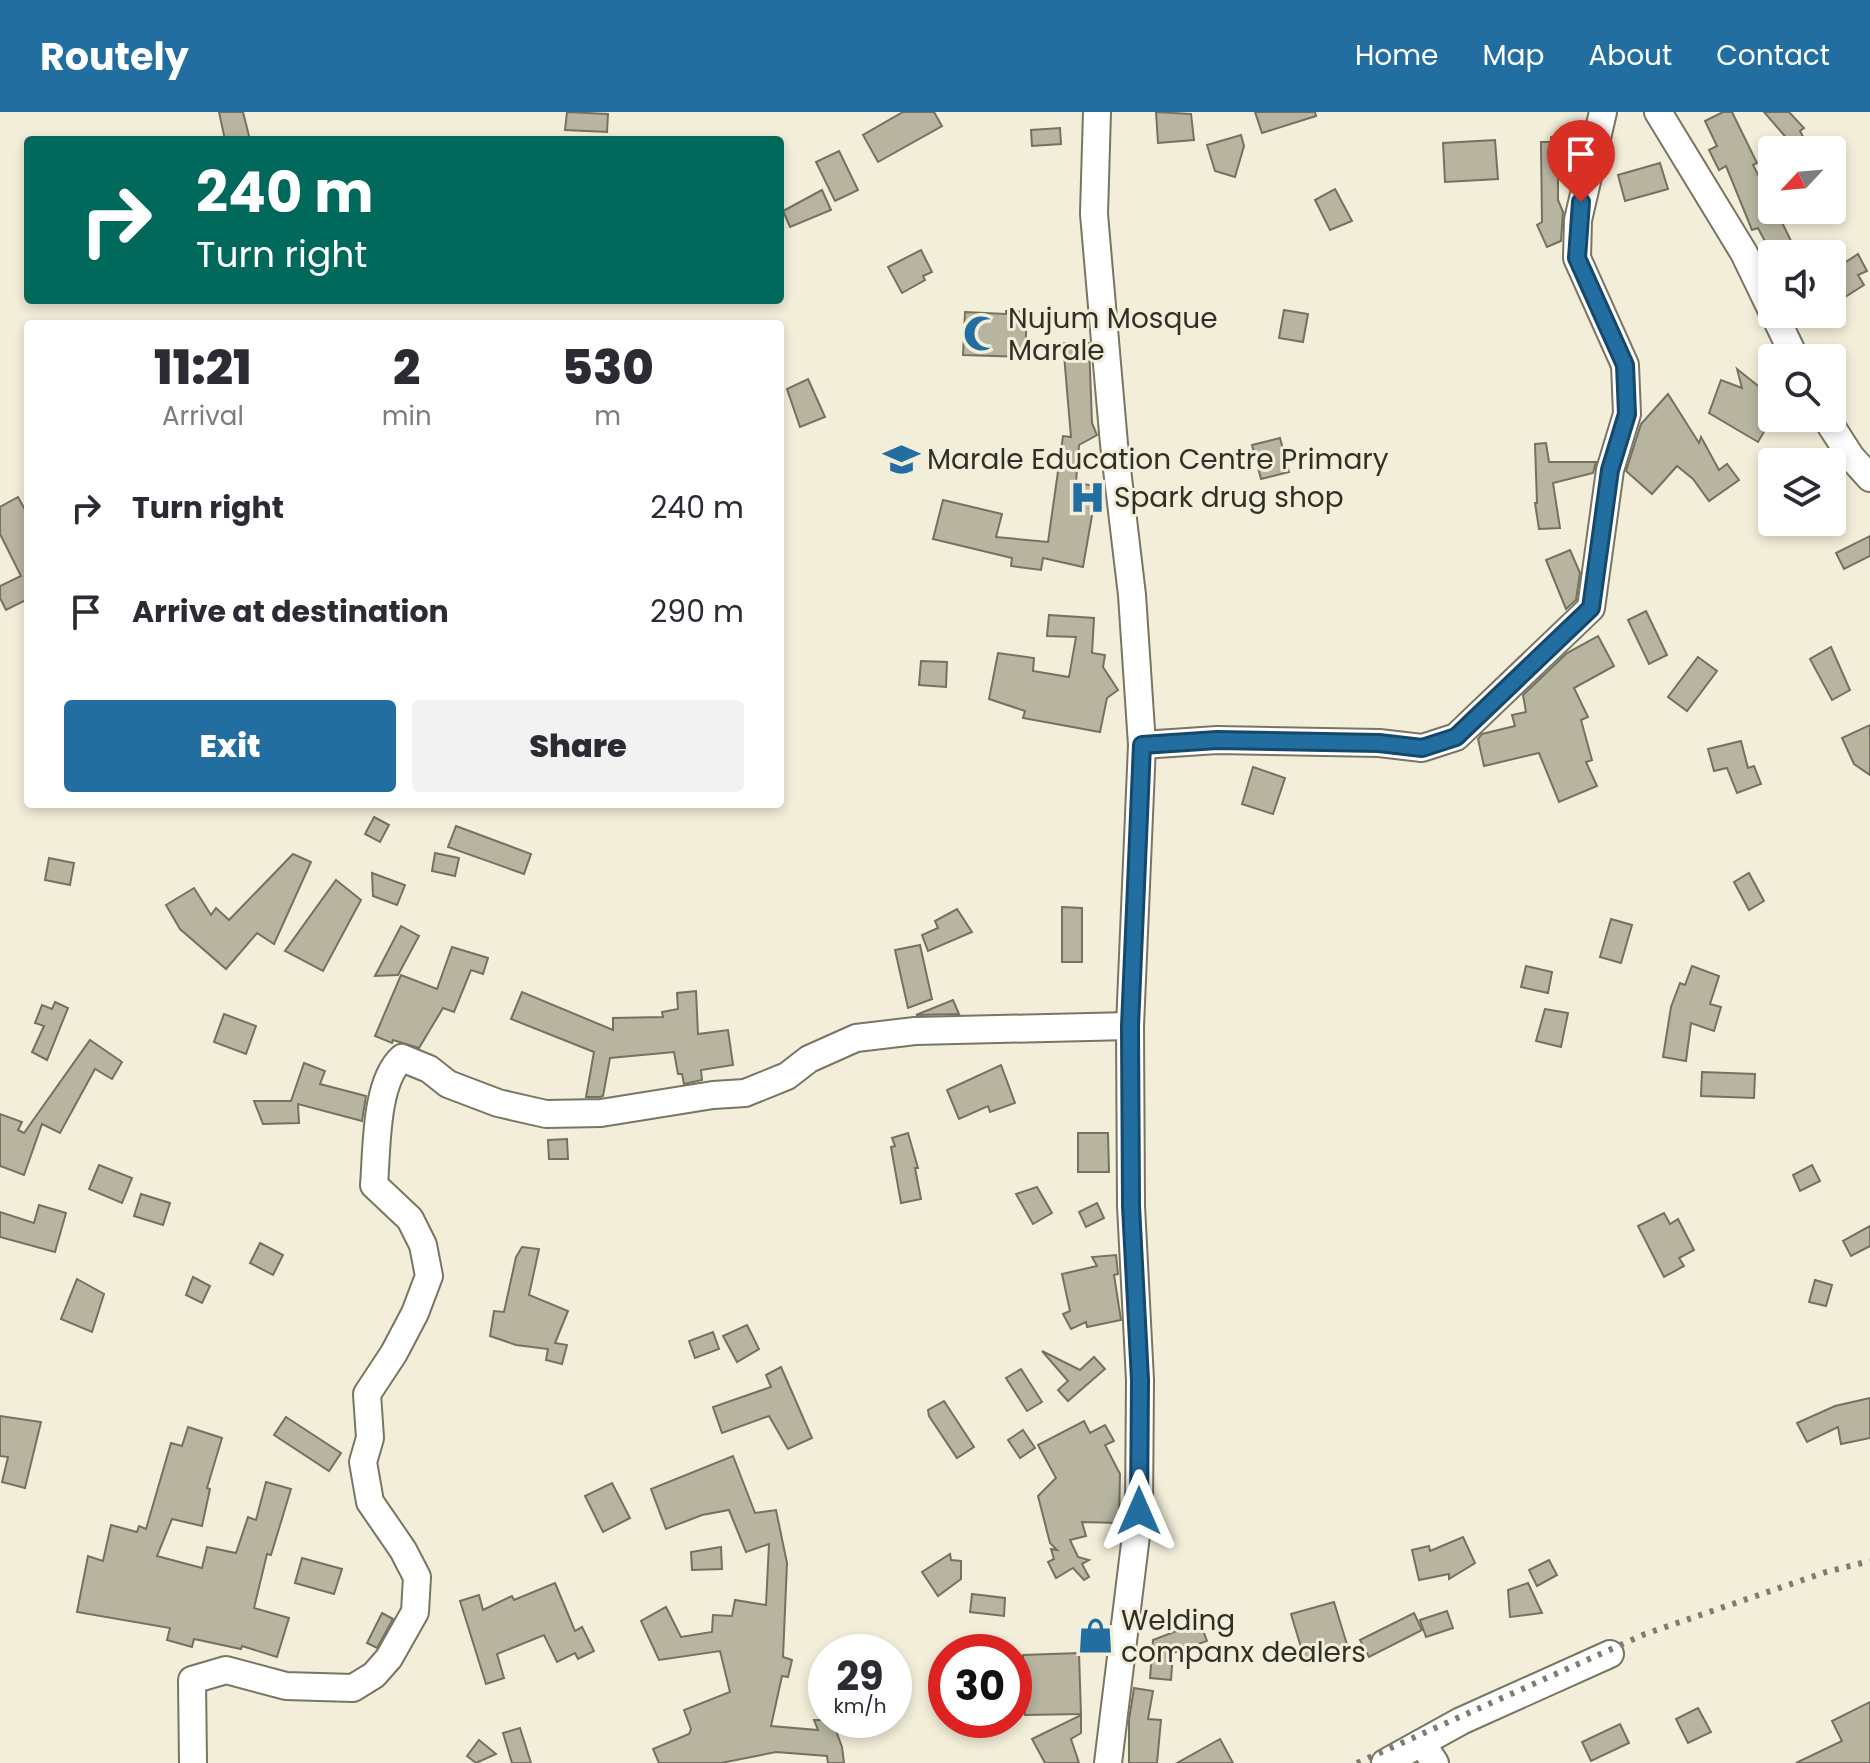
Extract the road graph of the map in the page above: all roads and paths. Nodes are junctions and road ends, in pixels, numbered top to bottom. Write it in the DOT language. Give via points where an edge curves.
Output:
graph roads {
  1 [pos="1097,112"];
  2 [pos="1603,112"];
  3 [pos="1658,112"];
  4 [pos="1758,281"];
  5 [pos="1835,432"];
  6 [pos="1870,478"];
  7 [pos="1142,745"];
  8 [pos="1130,1026"];
  9 [pos="1610,1654"];
  10 [pos="1428,1753"];
  11 [pos="193,1763"];
  12 [pos="1108,1763"];
  13 [pos="1385,1763"];
  1 -- 7 [label="street" via="1094,214"];
  2 -- 7 [label="street" via="1578,220 1577,258 1625,365 1627,414 1610,470 1591,608 1456,737 1422,748 1217,740"];
  3 -- 4 [label="street"];
  5 -- 6 [label="street"];
  7 -- 8 [label="street"];
  8 -- 11 [label="street" via="915,1031 856,1038 745,1093 601,1113 546,1114 498,1103 448,1084 402,1058 392,1067 384,1090 374,1185 410,1219 423,1245 429,1276 394,1353 367,1394 370,1438 363,1462 370,1502 417,1577 415,1612 389,1658 353,1688 286,1686 226,1670 192,1680"];
  8 -- 12 [label="street" via="1139,1511"];
  9 -- 10 [label="street" via="1461,1721"];
  10 -- 13 [label="street"];
}
